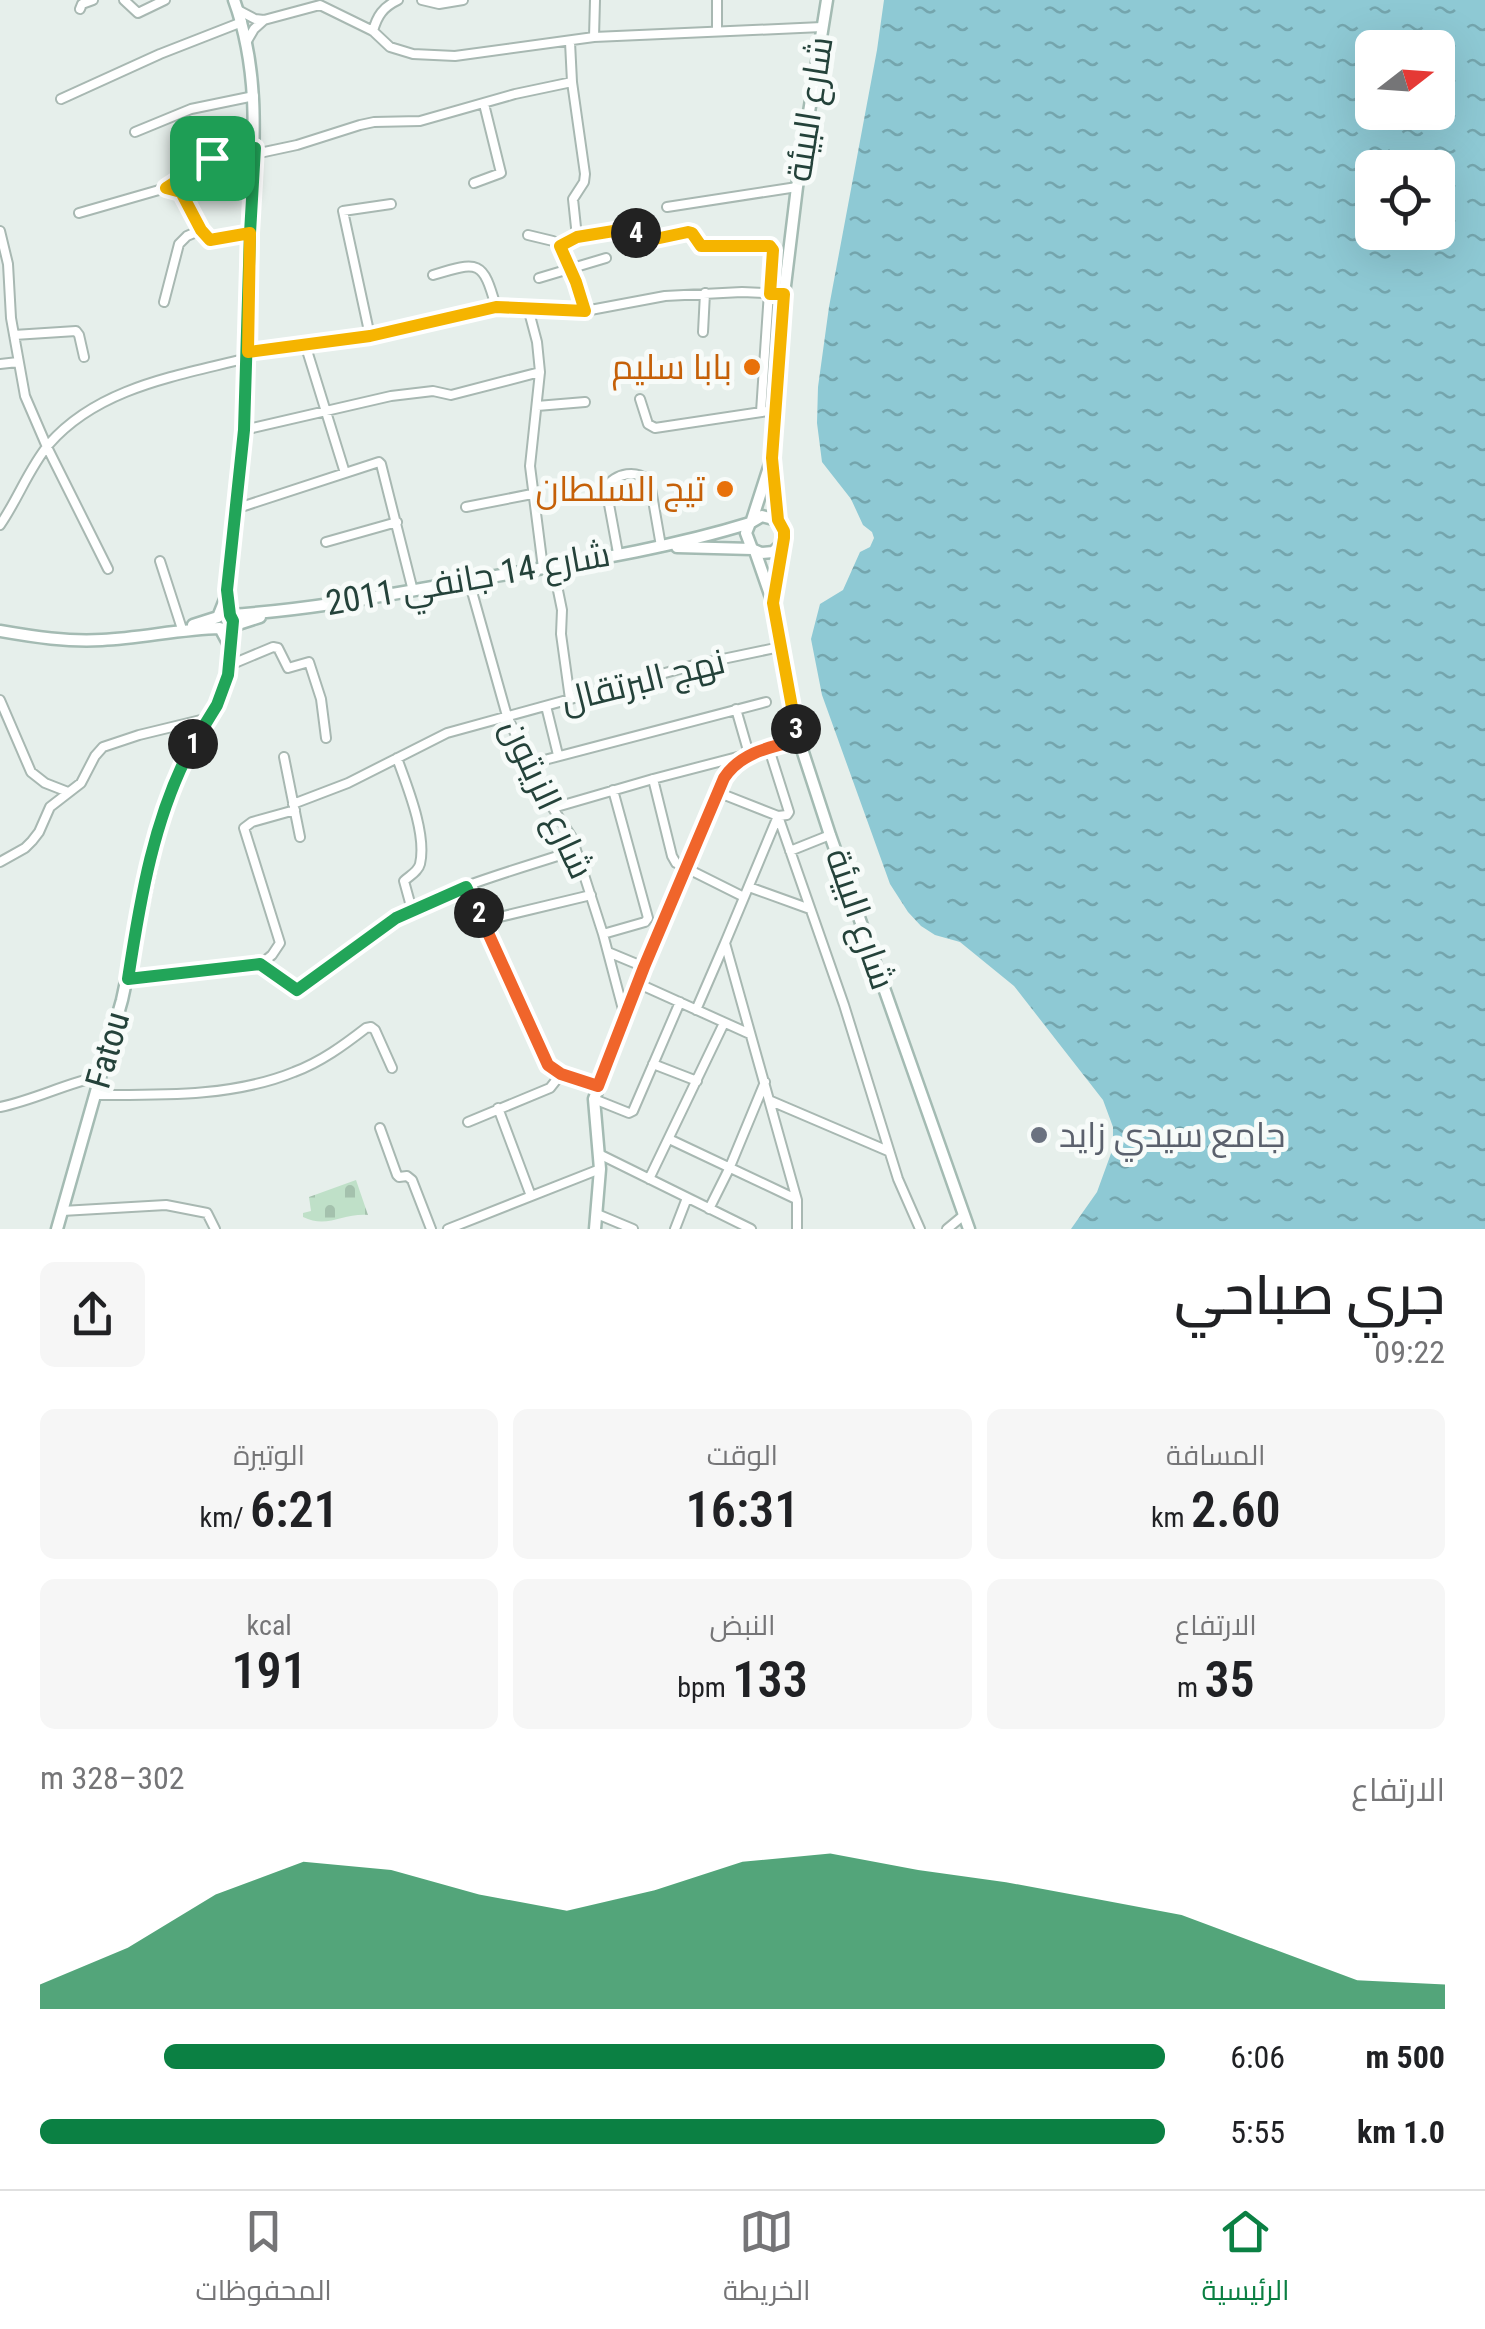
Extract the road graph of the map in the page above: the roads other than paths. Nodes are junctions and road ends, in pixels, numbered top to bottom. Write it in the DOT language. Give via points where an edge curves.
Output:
graph roads {
  1 [pos="93,0"];
  2 [pos="124,0"];
  3 [pos="165,0"];
  4 [pos="398,0"];
  5 [pos="422,0"];
  6 [pos="463,0"];
  7 [pos="595,0"];
  8 [pos="717,0"];
  9 [pos="827,0"];
  10 [pos="321,2"];
  11 [pos="236,5"];
  12 [pos="80,9"];
  13 [pos="264,20"];
  14 [pos="242,22"];
  15 [pos="822,27"];
  16 [pos="717,30"];
  17 [pos="372,31"];
  18 [pos="594,38"];
  19 [pos="247,41"];
  20 [pos="570,42"];
  21 [pos="572,82"];
  22 [pos="254,96"];
  23 [pos="61,99"];
  24 [pos="484,104"];
  25 [pos="135,132"];
  26 [pos="255,151"];
  27 [pos="474,183"];
  28 [pos="797,187"];
  29 [pos="166,188"];
  30 [pos="391,204"];
  31 [pos="667,207"];
  32 [pos="79,213"];
  33 [pos="0,230"];
  34 [pos="201,230"];
  35 [pos="250,233"];
  36 [pos="528,235"];
  37 [pos="577,237"];
  38 [pos="560,246"];
  39 [pos="606,258"];
  40 [pos="571,270"];
  41 [pos="434,275"];
  42 [pos="539,278"];
  43 [pos="705,293"];
  44 [pos="770,294"];
  45 [pos="784,294"];
  46 [pos="164,302"];
  47 [pos="496,307"];
  48 [pos="528,308"];
  49 [pos="585,311"];
  50 [pos="0,330"];
  51 [pos="703,332"];
  52 [pos="14,333"];
  53 [pos="370,336"];
  54 [pos="305,344"];
  55 [pos="247,355"];
  56 [pos="84,357"];
  57 [pos="18,362"];
  58 [pos="0,364"];
  59 [pos="540,372"];
  60 [pos="640,399"];
  61 [pos="586,402"];
  62 [pos="537,406"];
  63 [pos="775,410"];
  64 [pos="325,411"];
  65 [pos="761,412"];
  66 [pos="244,430"];
  67 [pos="47,446"];
  68 [pos="772,458"];
  69 [pos="346,474"];
  70 [pos="532,494"];
  71 [pos="466,506"];
  72 [pos="235,509"];
  73 [pos="778,520"];
  74 [pos="751,521"];
  75 [pos="397,522"];
  76 [pos="0,525"];
  77 [pos="326,542"];
  78 [pos="782,544"];
  79 [pos="660,546"];
  80 [pos="754,550"];
  81 [pos="618,553"];
  82 [pos="160,561"];
  83 [pos="548,567"];
  84 [pos="108,569"];
  85 [pos="469,581"];
  86 [pos="412,591"];
  87 [pos="773,603"];
  88 [pos="225,621"];
  89 [pos="182,629"];
  90 [pos="0,631"];
  91 [pos="780,648"];
  92 [pos="230,664"];
  93 [pos="570,699"];
  94 [pos="0,700"];
  95 [pos="766,702"];
  96 [pos="546,706"];
  97 [pos="736,709"];
  98 [pos="507,716"];
  99 [pos="209,718"];
  100 [pos="326,738"];
  101 [pos="799,740"];
  102 [pos="769,748"];
  103 [pos="749,754"];
  104 [pos="558,755"];
  105 [pos="284,757"];
  106 [pos="397,758"];
  107 [pos="529,764"];
  108 [pos="652,779"];
  109 [pos="613,790"];
  110 [pos="68,792"];
  111 [pos="717,792"];
  112 [pos="294,807"];
  113 [pos="553,808"];
  114 [pos="778,816"];
  115 [pos="830,835"];
  116 [pos="300,837"];
  117 [pos="576,850"];
  118 [pos="790,852"];
  119 [pos="0,862"];
  120 [pos="686,870"];
  121 [pos="466,887"];
  122 [pos="748,887"];
  123 [pos="590,895"];
  124 [pos="744,897"];
  125 [pos="810,909"];
  126 [pos="412,910"];
  127 [pos="483,920"];
  128 [pos="602,934"];
  129 [pos="725,943"];
  130 [pos="608,952"];
  131 [pos="260,964"];
  132 [pos="644,967"];
  133 [pos="128,979"];
  134 [pos="638,983"];
  135 [pos="680,1002"];
  136 [pos="696,1010"];
  137 [pos="625,1018"];
  138 [pos="724,1023"];
  139 [pos="750,1034"];
  140 [pos="653,1064"];
  141 [pos="392,1068"];
  142 [pos="561,1074"];
  143 [pos="100,1076"];
  144 [pos="697,1081"];
  145 [pos="765,1082"];
  146 [pos="598,1086"];
  147 [pos="96,1095"];
  148 [pos="594,1100"];
  149 [pos="771,1101"];
  150 [pos="0,1107"];
  151 [pos="498,1108"];
  152 [pos="468,1122"];
  153 [pos="380,1128"];
  154 [pos="669,1139"];
  155 [pos="888,1151"];
  156 [pos="598,1154"];
  157 [pos="729,1169"];
  158 [pos="600,1170"];
  159 [pos="648,1180"];
  160 [pos="531,1196"];
  161 [pos="687,1198"];
  162 [pos="797,1200"];
  163 [pos="709,1209"];
  164 [pos="62,1210"];
  165 [pos="597,1214"];
  166 [pos="964,1215"];
  167 [pos="58,1229"];
  168 [pos="215,1229"];
  169 [pos="431,1229"];
  170 [pos="448,1229"];
  171 [pos="595,1229"];
  172 [pos="633,1229"];
  173 [pos="675,1229"];
  174 [pos="751,1229"];
  175 [pos="797,1229"];
  176 [pos="920,1229"];
  177 [pos="947,1229"];
  178 [pos="969,1229"];
  1 -- 12 [label="street"];
  2 -- 3 [label="street" via="138,14"];
  4 -- 17 [label="street" via="381,12"];
  5 -- 6 [label="street"];
  7 -- 18 [label="street"];
  8 -- 16 [label="street"];
  9 -- 15 [label="main road, شارع البيئة"];
  10 -- 13 [label="street"];
  10 -- 17 [label="street"];
  11 -- 13 [label="street"];
  11 -- 14 [label="main road, Fatou"];
  13 -- 19 [label="street"];
  14 -- 19 [label="main road, Fatou"];
  14 -- 23 [label="street"];
  15 -- 16 [label="street"];
  15 -- 28 [label="main road, شارع البيئة"];
  16 -- 18 [label="street"];
  17 -- 20 [label="street" via="400,52 433,56"];
  18 -- 20 [label="street"];
  19 -- 22 [label="main road, Fatou"];
  20 -- 21 [label="street"];
  21 -- 24 [label="street"];
  21 -- 37 [label="street" via="585,164 573,199"];
  22 -- 25 [label="street" via="180,112"];
  22 -- 26 [label="main road, Fatou"];
  24 -- 26 [label="street"];
  24 -- 27 [label="street" via="501,174"];
  26 -- 29 [label="street" via="212,158"];
  26 -- 35 [label="main road, Fatou"];
  28 -- 31 [label="street"];
  28 -- 45 [label="main road, شارع البيئة"];
  29 -- 32 [label="street"];
  29 -- 34 [label="street" via="181,192"];
  30 -- 53 [label="street" via="343,211"];
  33 -- 52 [label="street"];
  34 -- 35 [label="street" via="210,240"];
  34 -- 46 [label="street" via="179,244"];
  35 -- 55 [label="main road, Fatou"];
  36 -- 38 [label="street"];
  37 -- 38 [label="street"];
  37 -- 44 [label="street" via="632,228 641,242 688,232 701,246 770,246"];
  38 -- 40 [label="street"];
  39 -- 40 [label="street"];
  40 -- 42 [label="street"];
  40 -- 49 [label="street"];
  41 -- 47 [label="street" via="462,266 483,271"];
  43 -- 44 [label="street"];
  43 -- 49 [label="street"];
  43 -- 51 [label="street"];
  44 -- 45 [label="street"];
  44 -- 65 [label="street"];
  45 -- 63 [label="main road, شارع البيئة"];
  47 -- 48 [label="street"];
  47 -- 53 [label="street"];
  48 -- 49 [label="street"];
  48 -- 59 [label="street"];
  50 -- 52 [label="street"];
  52 -- 56 [label="street" via="76,331"];
  52 -- 57 [label="street"];
  53 -- 54 [label="street"];
  54 -- 55 [label="street"];
  54 -- 64 [label="street"];
  55 -- 66 [label="main road, Fatou"];
  55 -- 67 [label="street" via="125,391 78,418"];
  57 -- 58 [label="street"];
  57 -- 67 [label="street"];
  59 -- 62 [label="street"];
  59 -- 64 [label="street" via="451,395 391,396"];
  60 -- 65 [label="street" via="655,428"];
  61 -- 62 [label="street"];
  62 -- 70 [label="street"];
  63 -- 65 [label="street"];
  63 -- 68 [label="main road, شارع البيئة"];
  64 -- 66 [label="street"];
  64 -- 69 [label="street"];
  66 -- 72 [label="main road, Fatou"];
  67 -- 76 [label="street"];
  67 -- 84 [label="street"];
  68 -- 73 [label="main road, شارع البيئة"];
  68 -- 74 [label="main road, شارع البيئة"];
  69 -- 72 [label="street"];
  69 -- 75 [label="street" via="382,464"];
  70 -- 71 [label="street"];
  70 -- 83 [label="street"];
  72 -- 88 [label="main road, Fatou"];
  73 -- 74 [label="main road" via="768,515"];
  73 -- 78 [label="main road"];
  74 -- 79 [label="main road, شارع 14 جانفي 2011"];
  74 -- 80 [label="main road" via="746,533"];
  75 -- 77 [label="street"];
  75 -- 86 [label="street"];
  78 -- 80 [label="main road" via="767,554"];
  78 -- 87 [label="main road, شارع البيئة"];
  79 -- 80 [label="main road, شارع 14 جانفي 2011"];
  79 -- 81 [label="main road, شارع 14 جانفي 2011"];
  79 -- 81 [label="street" via="650,483 637,473 607,482"];
  80 -- 87 [label="main road, شارع البيئة"];
  81 -- 83 [label="main road, شارع 14 جانفي 2011"];
  82 -- 89 [label="street"];
  83 -- 85 [label="main road, شارع 14 جانفي 2011"];
  83 -- 93 [label="street" via="562,610"];
  85 -- 86 [label="main road, شارع 14 جانفي 2011"];
  85 -- 98 [label="street, شارع الزيتون"];
  86 -- 88 [label="main road, شارع 14 جانفي 2011"];
  87 -- 91 [label="main road, شارع البيئة"];
  88 -- 89 [label="main road, شارع 14 جانفي 2011"];
  88 -- 92 [label="main road, Fatou"];
  89 -- 90 [label="main road, شارع 14 جانفي 2011" via="86,640"];
  91 -- 93 [label="street, نهج البرتقال"];
  91 -- 101 [label="main road, شارع البيئة"];
  92 -- 99 [label="main road, Fatou"];
  92 -- 100 [label="street" via="273,647 288,668 309,662"];
  93 -- 96 [label="street, نهج البرتقال"];
  94 -- 110 [label="street" via="31,772"];
  95 -- 97 [label="street"];
  96 -- 98 [label="street, نهج البرتقال"];
  96 -- 104 [label="street"];
  97 -- 103 [label="street"];
  97 -- 104 [label="street"];
  98 -- 106 [label="street, نهج البرتقال" via="447,733"];
  98 -- 107 [label="street, شارع الزيتون"];
  99 -- 110 [label="street" via="110,743"];
  99 -- 133 [label="main road, Fatou" via="179,772 157,837"];
  101 -- 102 [label="main road"];
  101 -- 115 [label="main road, شارع البيئة"];
  102 -- 103 [label="main road"];
  102 -- 114 [label="street" via="789,812"];
  103 -- 108 [label="street"];
  103 -- 111 [label="main road" via="728,770"];
  104 -- 107 [label="street"];
  105 -- 112 [label="street"];
  106 -- 112 [label="street, نهج البرتقال"];
  106 -- 126 [label="street" via="420,842 418,870 404,881"];
  107 -- 113 [label="street, شارع الزيتون"];
  108 -- 109 [label="street"];
  108 -- 120 [label="street" via="672,856"];
  109 -- 113 [label="street"];
  109 -- 128 [label="street" via="648,918"];
  110 -- 119 [label="street" via="50,808 32,842"];
  111 -- 114 [label="street"];
  111 -- 120 [label="main road"];
  112 -- 116 [label="street"];
  112 -- 131 [label="street, نهج البرتقال" via="244,828 280,943"];
  113 -- 117 [label="street, شارع الزيتون"];
  114 -- 118 [label="street"];
  114 -- 122 [label="street"];
  115 -- 118 [label="street"];
  115 -- 166 [label="main road, شارع البيئة"];
  117 -- 121 [label="street"];
  117 -- 123 [label="street, شارع الزيتون"];
  118 -- 125 [label="street"];
  120 -- 124 [label="street"];
  120 -- 132 [label="main road"];
  121 -- 126 [label="street"];
  121 -- 127 [label="street"];
  122 -- 124 [label="street"];
  122 -- 125 [label="street"];
  123 -- 127 [label="street"];
  123 -- 128 [label="street, شارع الزيتون"];
  124 -- 129 [label="street"];
  125 -- 155 [label="street"];
  126 -- 131 [label="street" via="297,990"];
  127 -- 142 [label="street" via="542,1054"];
  128 -- 130 [label="street, شارع الزيتون"];
  129 -- 136 [label="street"];
  129 -- 139 [label="street"];
  130 -- 132 [label="street"];
  130 -- 137 [label="street, شارع الزيتون"];
  131 -- 133 [label="street"];
  132 -- 134 [label="main road"];
  133 -- 143 [label="main road, Fatou"];
  134 -- 135 [label="street"];
  134 -- 137 [label="main road"];
  135 -- 136 [label="street"];
  135 -- 140 [label="street"];
  136 -- 138 [label="street"];
  137 -- 146 [label="main road"];
  138 -- 139 [label="street"];
  138 -- 144 [label="street"];
  139 -- 145 [label="street"];
  140 -- 144 [label="street"];
  140 -- 148 [label="street" via="632,1112"];
  141 -- 147 [label="street" via="370,1027 274,1079 205,1091"];
  142 -- 146 [label="street"];
  142 -- 151 [label="street" via="550,1088"];
  143 -- 147 [label="main road, Fatou"];
  143 -- 150 [label="street"];
  144 -- 154 [label="street"];
  145 -- 149 [label="street"];
  145 -- 157 [label="street"];
  146 -- 148 [label="main road"];
  147 -- 164 [label="main road, Fatou"];
  148 -- 156 [label="main road"];
  149 -- 155 [label="street"];
  149 -- 162 [label="street"];
  151 -- 152 [label="street"];
  151 -- 160 [label="street"];
  153 -- 169 [label="street" via="397,1175 412,1180"];
  154 -- 157 [label="street"];
  154 -- 159 [label="street"];
  155 -- 176 [label="street"];
  156 -- 158 [label="main road"];
  156 -- 159 [label="street"];
  157 -- 162 [label="street"];
  157 -- 163 [label="street"];
  158 -- 160 [label="street"];
  158 -- 165 [label="main road"];
  159 -- 161 [label="street"];
  160 -- 170 [label="street"];
  161 -- 163 [label="street"];
  161 -- 173 [label="street"];
  162 -- 175 [label="street"];
  163 -- 174 [label="street"];
  164 -- 167 [label="main road, Fatou"];
  164 -- 168 [label="street" via="175,1206 207,1214"];
  165 -- 171 [label="main road"];
  165 -- 172 [label="street"];
  166 -- 177 [label="street"];
  166 -- 178 [label="main road, شارع البيئة"];
}
